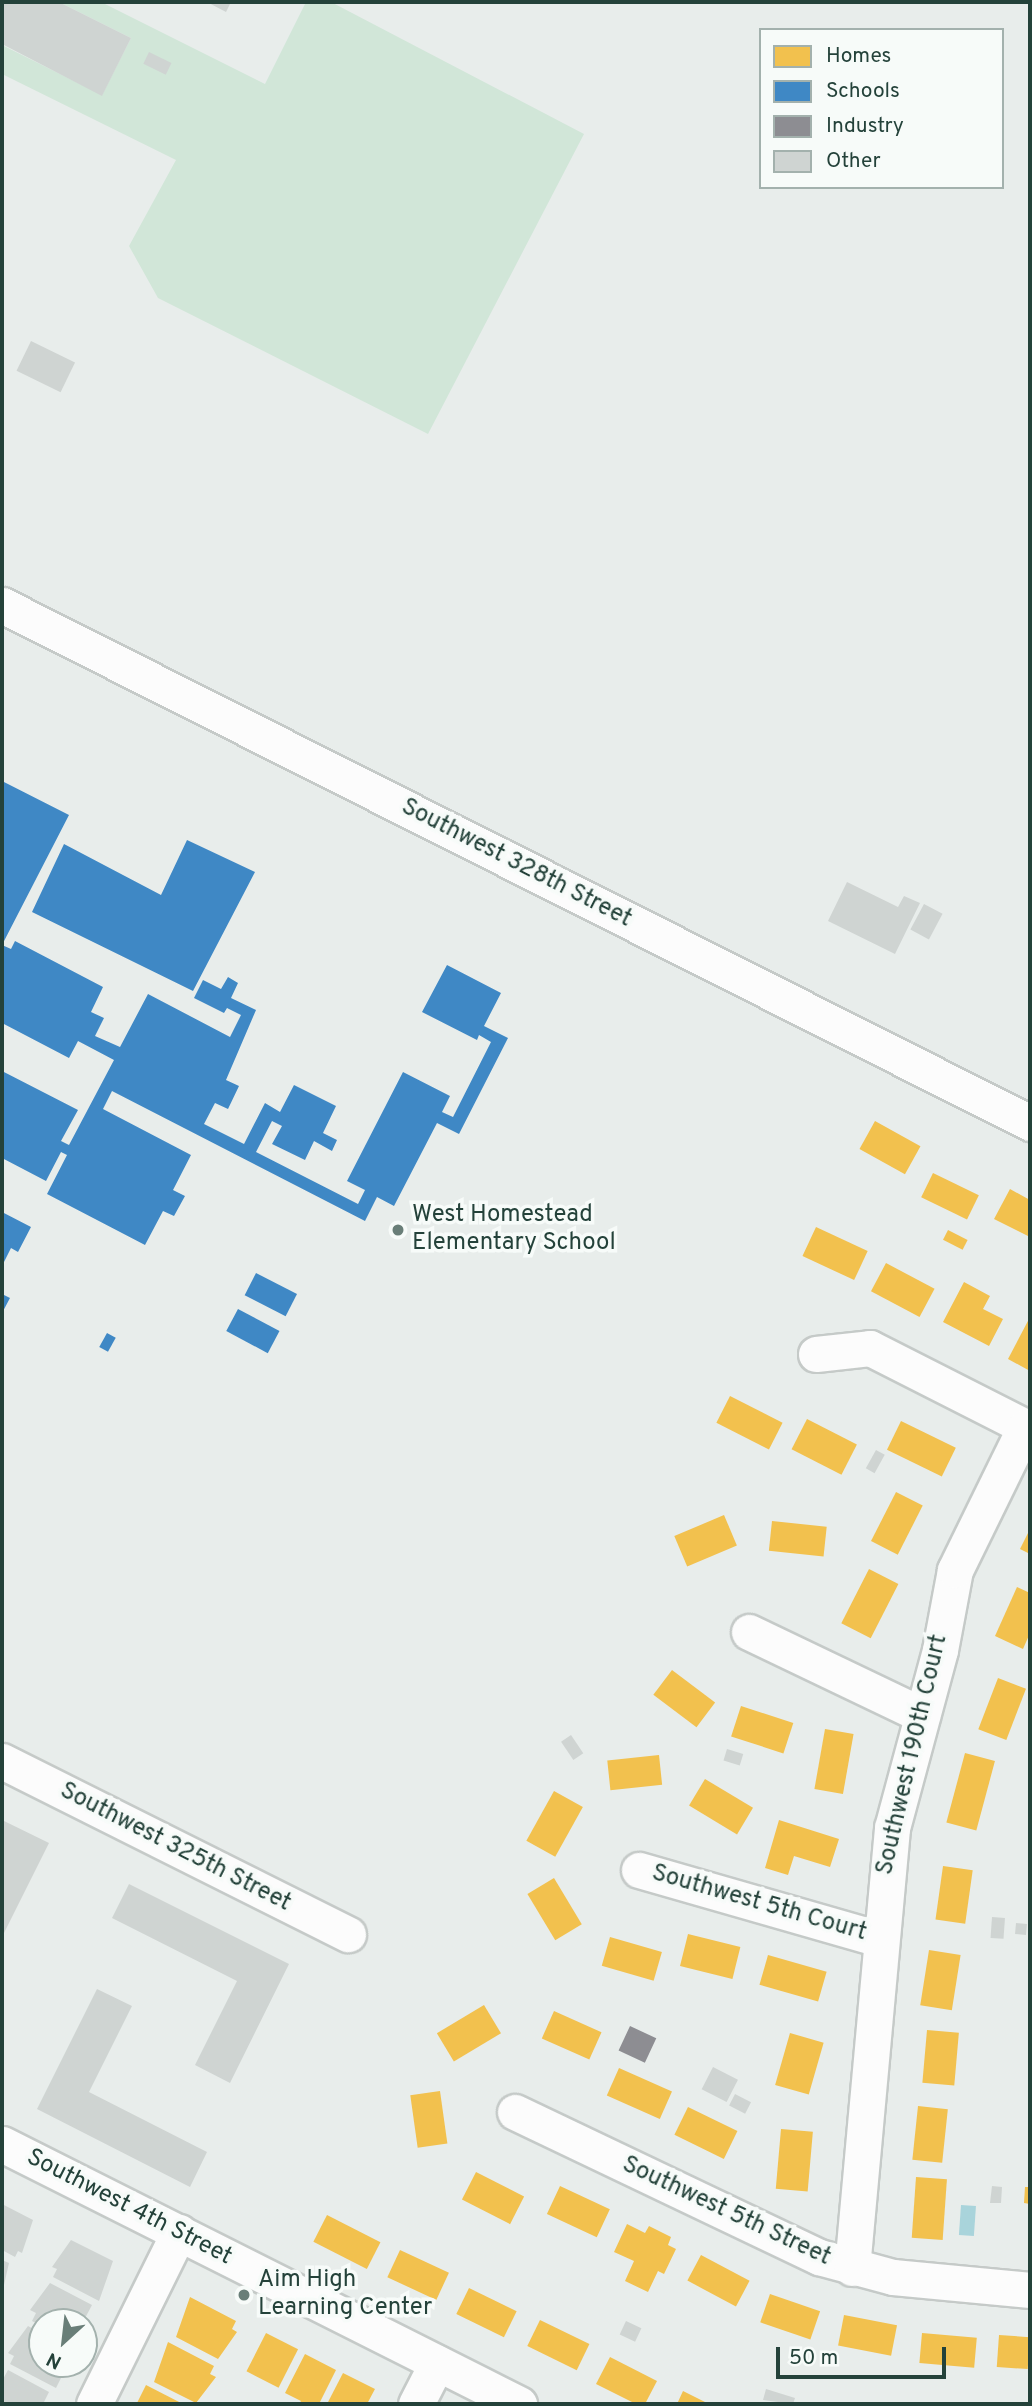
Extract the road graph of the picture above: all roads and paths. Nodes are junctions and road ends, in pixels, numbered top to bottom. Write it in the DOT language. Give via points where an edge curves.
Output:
graph roads {
  1 [pos="2,605"];
  2 [pos="1030,1123"];
  3 [pos="816,1354"];
  4 [pos="1028,1428"];
  5 [pos="750,1632"];
  6 [pos="922,1715"];
  7 [pos="2,1761"];
  8 [pos="639,1870"];
  9 [pos="348,1934"];
  10 [pos="879,1939"];
  11 [pos="515,2112"];
  12 [pos="2,2144"];
  13 [pos="179,2232"];
  14 [pos="852,2268"];
  15 [pos="1030,2290"];
  16 [pos="437,2363"];
  17 [pos="94,2404"];
  18 [pos="416,2404"];
  19 [pos="519,2404"];
  1 -- 2 [label="street, Southwest 328th Street"];
  3 -- 4 [label="street" via="870,1349"];
  4 -- 6 [label="street, Southwest 190th Court" via="955,1570"];
  5 -- 6 [label="street"];
  6 -- 10 [label="street, Southwest 190th Court" via="891,1828"];
  7 -- 9 [label="street, Southwest 325th Street"];
  8 -- 10 [label="street, Southwest 5th Court"];
  10 -- 14 [label="street, Southwest 190th Court"];
  11 -- 14 [label="street, Southwest 5th Street" via="771,2237"];
  12 -- 13 [label="street, Southwest 4th Street"];
  13 -- 16 [label="street, Southwest 4th Street"];
  13 -- 17 [label="street"];
  14 -- 15 [label="street, Southwest 5th Street" via="916,2280"];
  16 -- 18 [label="street"];
  16 -- 19 [label="street, Southwest 4th Street"];
}
